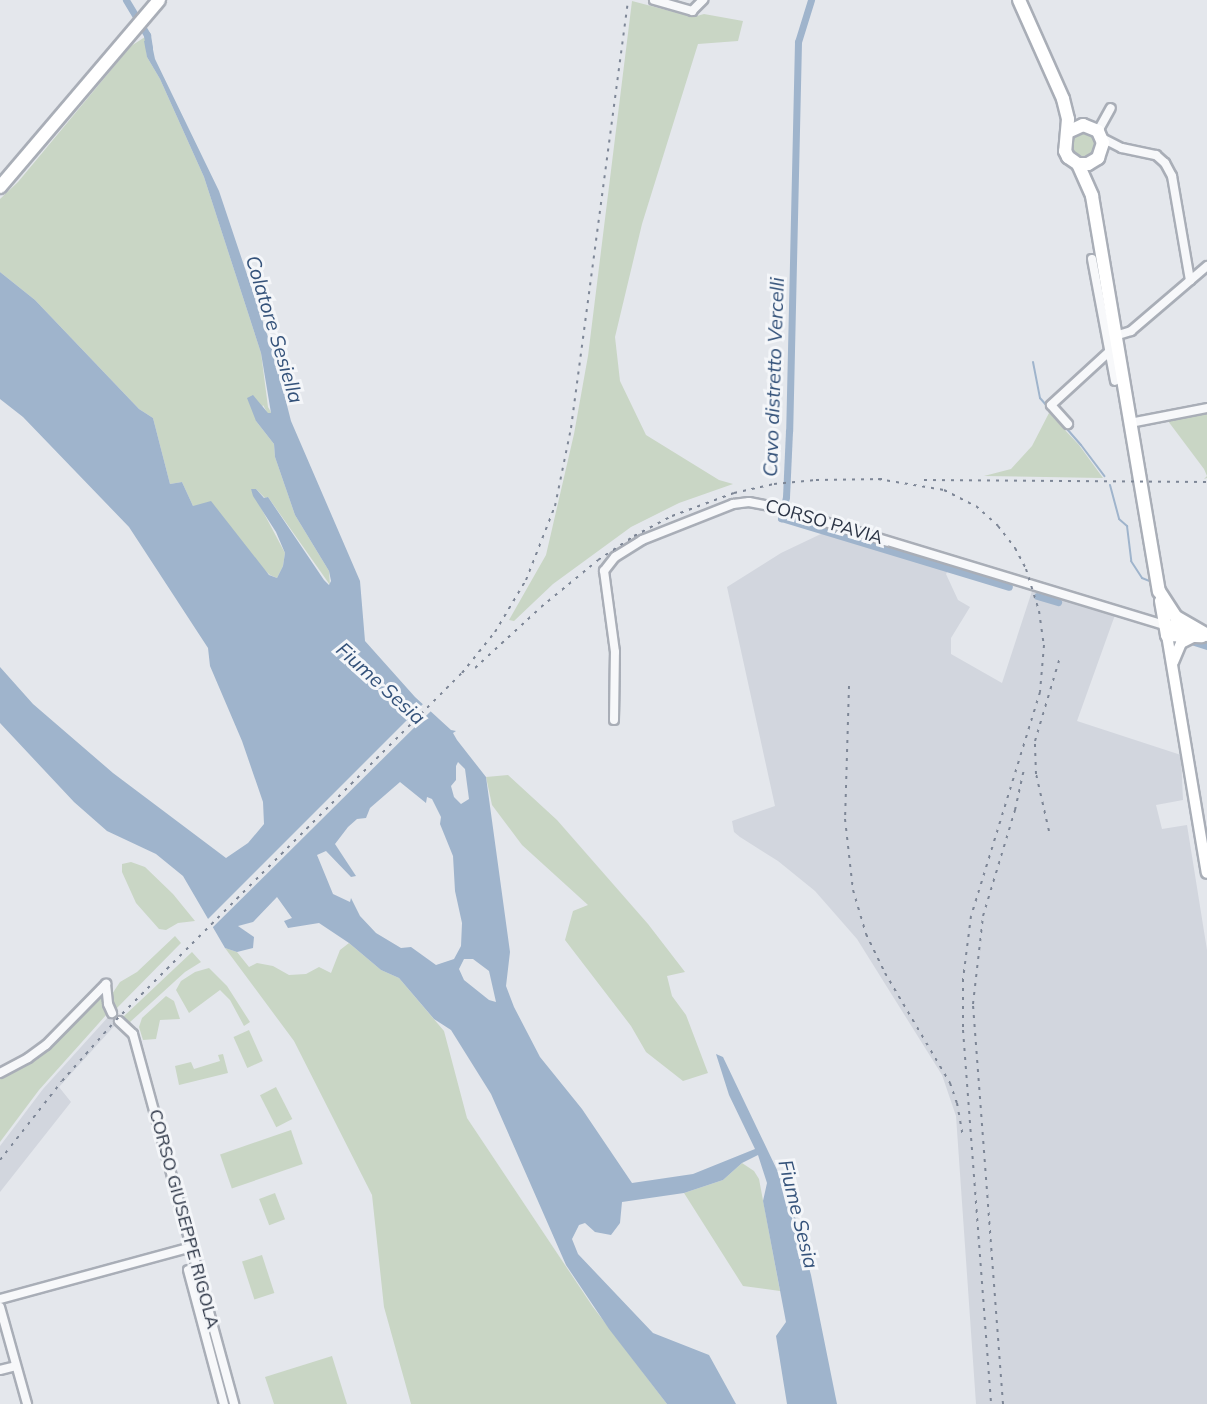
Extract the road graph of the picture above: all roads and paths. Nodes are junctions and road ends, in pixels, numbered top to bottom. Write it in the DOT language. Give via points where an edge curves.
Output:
graph roads {
  1 [pos="159,0"];
  2 [pos="654,0"];
  3 [pos="703,0"];
  4 [pos="1019,0"];
  5 [pos="1063,99"];
  6 [pos="1108,112"];
  7 [pos="1093,130"];
  8 [pos="1068,132"];
  9 [pos="1122,148"];
  10 [pos="1097,158"];
  11 [pos="1078,164"];
  12 [pos="0,187"];
  13 [pos="1092,196"];
  14 [pos="1092,259"];
  15 [pos="1207,266"];
  16 [pos="1190,280"];
  17 [pos="1114,344"];
  18 [pos="1115,381"];
  19 [pos="1207,408"];
  20 [pos="1130,423"];
  21 [pos="1068,424"];
  22 [pos="1159,591"];
  23 [pos="1166,630"];
  24 [pos="1200,634"];
  25 [pos="1172,666"];
  26 [pos="614,720"];
  27 [pos="1207,873"];
  28 [pos="112,1013"];
  29 [pos="119,1021"];
  30 [pos="0,1073"];
  31 [pos="192,1247"];
  32 [pos="188,1270"];
  33 [pos="0,1299"];
  34 [pos="0,1307"];
  35 [pos="16,1366"];
  36 [pos="0,1370"];
  37 [pos="27,1404"];
  38 [pos="224,1404"];
  39 [pos="234,1404"];
  1 -- 12 [label="main road"];
  2 -- 3 [label="street" via="692,11"];
  4 -- 5 [label="main road"];
  5 -- 7 [label="main road"];
  5 -- 8 [label="main road"];
  6 -- 7 [label="street"];
  7 -- 8 [label="main road"];
  7 -- 9 [label="street"];
  7 -- 10 [label="main road"];
  8 -- 11 [label="main road" via="1065,151"];
  9 -- 10 [label="street"];
  9 -- 16 [label="street" via="1156,155 1168,169"];
  10 -- 11 [label="main road"];
  10 -- 13 [label="main road"];
  11 -- 13 [label="main road"];
  13 -- 17 [label="main road"];
  14 -- 17 [label="street"];
  15 -- 16 [label="street"];
  16 -- 17 [label="street"];
  17 -- 18 [label="street"];
  17 -- 20 [label="main road"];
  17 -- 21 [label="street" via="1051,405"];
  19 -- 20 [label="street"];
  20 -- 22 [label="main road"];
  22 -- 23 [label="main road"];
  22 -- 24 [label="main road" via="1168,608"];
  23 -- 24 [label="main road"];
  23 -- 25 [label="main road"];
  23 -- 26 [label="street, CORSO PAVIA" via="783,509 749,502 708,512 642,540 607,565 604,582 615,652"];
  24 -- 25 [label="main road" via="1181,643"];
  25 -- 27 [label="main road"];
  28 -- 30 [label="street" via="106,984 46,1045"];
  29 -- 31 [label="street, CORSO GIUSEPPE RIGOLA" via="133,1034"];
  31 -- 33 [label="street"];
  31 -- 39 [label="street, CORSO GIUSEPPE RIGOLA"];
  32 -- 38 [label="street"];
  34 -- 35 [label="street"];
  35 -- 36 [label="street"];
  35 -- 37 [label="street"];
}
